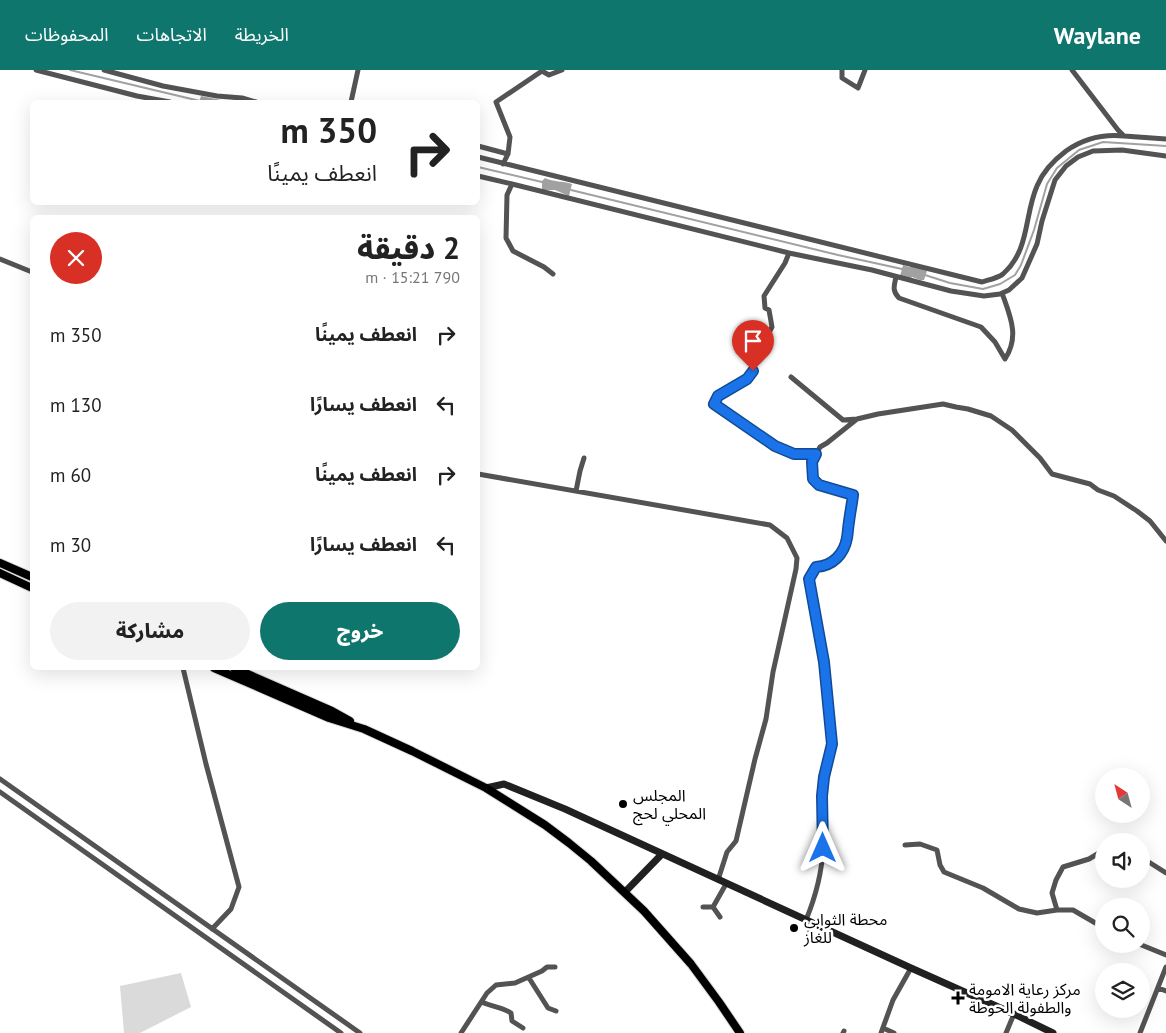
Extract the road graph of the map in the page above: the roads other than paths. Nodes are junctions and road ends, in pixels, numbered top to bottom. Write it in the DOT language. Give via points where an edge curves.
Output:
graph roads {
  1 [pos="36,70"];
  2 [pos="104,70"];
  3 [pos="358,70"];
  4 [pos="542,70"];
  5 [pos="562,70"];
  6 [pos="842,70"];
  7 [pos="865,70"];
  8 [pos="1072,70"];
  9 [pos="159,100"];
  10 [pos="249,100"];
  11 [pos="351,100"];
  12 [pos="1124,136"];
  13 [pos="1166,139"];
  14 [pos="480,147"];
  15 [pos="508,154"];
  16 [pos="1166,156"];
  17 [pos="480,158"];
  18 [pos="503,164"];
  19 [pos="480,176"];
  20 [pos="512,184"];
  21 [pos="788,253"];
  22 [pos="0,259"];
  23 [pos="30,271"];
  24 [pos="553,274"];
  25 [pos="896,277"];
  26 [pos="1002,293"];
  27 [pos="762,333"];
  28 [pos="739,341"];
  29 [pos="791,377"];
  30 [pos="857,419"];
  31 [pos="816,454"];
  32 [pos="584,458"];
  33 [pos="480,474"];
  34 [pos="576,491"];
  35 [pos="1166,541"];
  36 [pos="0,563"];
  37 [pos="0,573"];
  38 [pos="30,576"];
  39 [pos="30,587"];
  40 [pos="183,670"];
  41 [pos="219,670"];
  42 [pos="239,670"];
  43 [pos="364,729"];
  44 [pos="0,779"];
  45 [pos="486,788"];
  46 [pos="0,792"];
  47 [pos="905,845"];
  48 [pos="662,854"];
  49 [pos="1095,856"];
  50 [pos="1150,863"];
  51 [pos="1166,873"];
  52 [pos="718,880"];
  53 [pos="726,884"];
  54 [pos="625,892"];
  55 [pos="703,907"];
  56 [pos="713,907"];
  57 [pos="1057,910"];
  58 [pos="720,917"];
  59 [pos="806,920"];
  60 [pos="1095,923"];
  61 [pos="212,929"];
  62 [pos="1150,948"];
  63 [pos="1166,955"];
  64 [pos="554,967"];
  65 [pos="1166,967"];
  66 [pos="911,968"];
  67 [pos="529,978"];
  68 [pos="1158,988"];
  69 [pos="1166,991"];
  70 [pos="482,1002"];
  71 [pos="556,1011"];
  72 [pos="1014,1014"];
  73 [pos="523,1028"];
  74 [pos="882,1030"];
  75 [pos="339,1033"];
  76 [pos="360,1033"];
  77 [pos="461,1033"];
  78 [pos="740,1033"];
  79 [pos="894,1033"];
  80 [pos="1006,1033"];
  81 [pos="1053,1033"];
  82 [pos="1140,1033"];
  1 -- 9 [label="street"];
  2 -- 10 [label="street" via="164,86"];
  3 -- 11 [label="street"];
  4 -- 5 [label="street" via="549,75"];
  4 -- 15 [label="street" via="496,102 510,137"];
  6 -- 7 [label="street" via="842,78 858,88"];
  8 -- 12 [label="street"];
  12 -- 13 [label="street"];
  12 -- 18 [label="street" via="1089,139 1073,146 1048,167 1030,205 1026,232 1018,254 1001,276 982,282"];
  14 -- 15 [label="street"];
  15 -- 18 [label="street"];
  16 -- 26 [label="street" via="1093,150 1066,166 1055,180 1038,244 1022,278"];
  17 -- 18 [label="street"];
  19 -- 20 [label="street"];
  20 -- 21 [label="street"];
  20 -- 24 [label="street" via="506,195 506,238 513,251"];
  21 -- 25 [label="street"];
  21 -- 27 [label="street" via="764,296 772,327 767,336"];
  22 -- 23 [label="street"];
  25 -- 26 [label="street" via="984,296"];
  25 -- 26 [label="street" via="893,288 899,298 981,327 1005,359 1013,340 1012,324"];
  28 -- 31 [label="street" via="753,349 756,360 753,371 747,379 718,396 714,404 775,446 794,454"];
  29 -- 30 [label="street" via="843,420"];
  30 -- 31 [label="street" via="820,446"];
  30 -- 35 [label="street" via="943,404 991,416 1012,430 1052,474 1090,484 1114,496 1150,521"];
  31 -- 59 [label="street" via="812,462 813,479 819,485 853,495 842,552 834,561 816,567 809,579 824,662 832,744 822,796 822,868"];
  32 -- 34 [label="street"];
  33 -- 34 [label="street"];
  34 -- 52 [label="street" via="770,525 787,538 798,558 766,719 736,841 726,852"];
  36 -- 38 [label="highway"];
  37 -- 39 [label="highway"];
  40 -- 61 [label="street" via="239,887 231,909"];
  41 -- 43 [label="highway" via="329,718"];
  42 -- 43 [label="highway" via="332,711"];
  43 -- 45 [label="highway"];
  44 -- 61 [label="street"];
  45 -- 48 [label="main road" via="504,784"];
  45 -- 54 [label="highway" via="569,842"];
  46 -- 75 [label="street"];
  47 -- 57 [label="street" via="920,844 937,850 944,872 983,888 1019,910 1037,913"];
  48 -- 52 [label="main road"];
  48 -- 54 [label="main road"];
  49 -- 57 [label="street" via="1063,867 1052,893"];
  50 -- 51 [label="street"];
  52 -- 53 [label="main road"];
  53 -- 56 [label="street"];
  53 -- 59 [label="main road"];
  54 -- 78 [label="highway" via="691,964"];
  55 -- 56 [label="street"];
  56 -- 58 [label="street"];
  57 -- 60 [label="street" via="1073,910"];
  59 -- 66 [label="main road"];
  61 -- 76 [label="street"];
  62 -- 63 [label="street"];
  64 -- 67 [label="street" via="547,967"];
  65 -- 68 [label="street"];
  66 -- 72 [label="main road"];
  66 -- 74 [label="street" via="893,1000"];
  67 -- 70 [label="street" via="496,985"];
  67 -- 71 [label="street" via="548,1008"];
  68 -- 69 [label="street"];
  68 -- 82 [label="street"];
  70 -- 73 [label="street" via="505,1009 511,1013 512,1021"];
  70 -- 77 [label="street"];
  72 -- 80 [label="street"];
  72 -- 81 [label="main road"];
  74 -- 79 [label="street"];
}
